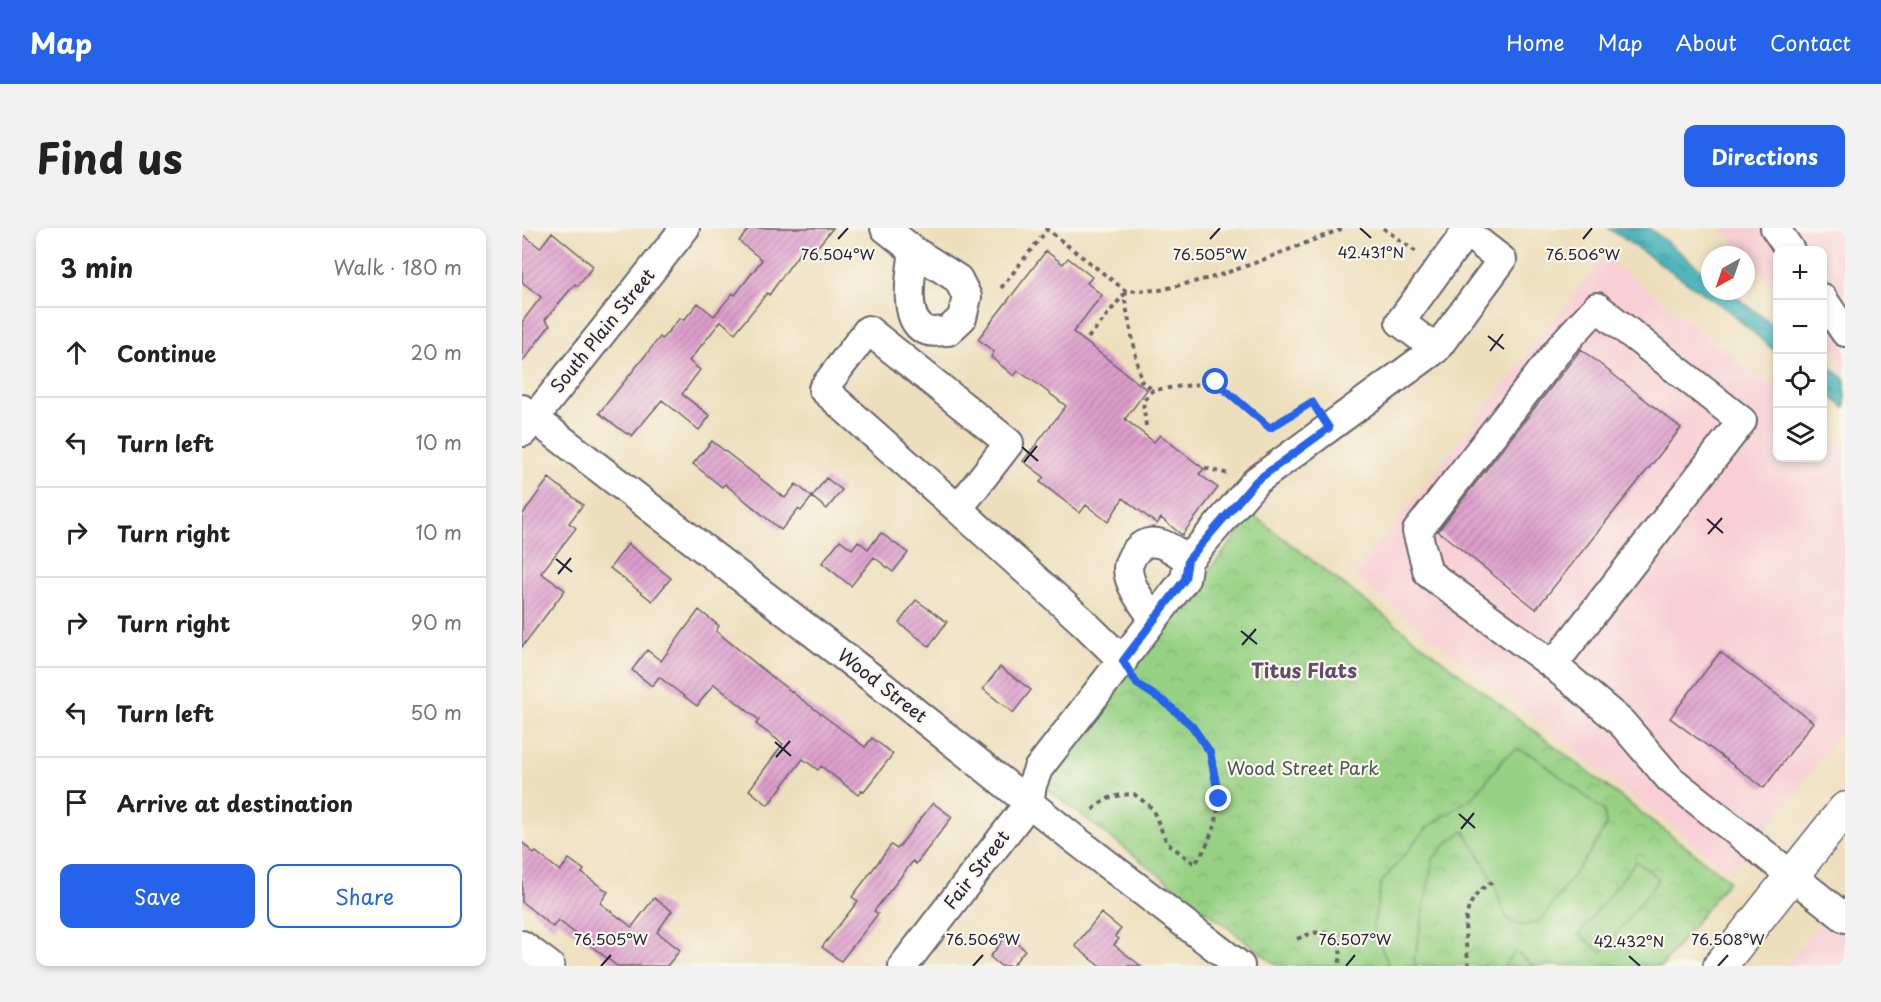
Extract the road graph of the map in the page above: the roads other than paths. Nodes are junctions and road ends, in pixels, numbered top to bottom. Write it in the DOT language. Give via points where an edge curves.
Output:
graph roads {
  1 [pos="685,228"];
  2 [pos="885,228"];
  3 [pos="1775,228"];
  4 [pos="1787,246"];
  5 [pos="914,251"];
  6 [pos="1823,300"];
  7 [pos="915,322"];
  8 [pos="1845,332"];
  9 [pos="1436,349"];
  10 [pos="893,350"];
  11 [pos="526,420"];
  12 [pos="958,509"];
  13 [pos="1188,560"];
  14 [pos="1154,620"];
  15 [pos="1123,661"];
  16 [pos="1553,664"];
  17 [pos="1029,803"];
  18 [pos="1845,809"];
  19 [pos="1791,877"];
  20 [pos="1845,918"];
  21 [pos="522,945"];
  22 [pos="550,966"];
  23 [pos="903,966"];
  24 [pos="1240,966"];
  25 [pos="1720,966"];
  1 -- 11 [label="street, South Plain Street"];
  2 -- 5 [label="street"];
  3 -- 4 [label="street"];
  5 -- 7 [label="street" via="908,294"];
  5 -- 7 [label="street" via="958,279 967,297 962,318 948,331 927,331"];
  6 -- 8 [label="street"];
  7 -- 10 [label="street"];
  9 -- 9 [label="street" via="1502,260 1466,232 1400,322"];
  9 -- 13 [label="street" via="1256,481"];
  10 -- 12 [label="street" via="1010,443"];
  10 -- 12 [label="street" via="868,330 823,389"];
  11 -- 17 [label="street, Wood Street" via="872,678"];
  12 -- 15 [label="street"];
  13 -- 14 [label="street" via="1185,579"];
  13 -- 14 [label="street" via="1161,543 1148,542 1133,555 1128,568 1132,583"];
  14 -- 15 [label="street"];
  15 -- 17 [label="street" via="1038,769"];
  16 -- 16 [label="street" via="1742,421 1598,307 1563,344 1417,531 1428,573"];
  16 -- 19 [label="street" via="1621,722 1670,779"];
  17 -- 23 [label="street, Fair Street"];
  17 -- 24 [label="street, Wood Street"];
  18 -- 19 [label="highway"];
  19 -- 20 [label="street"];
  19 -- 25 [label="highway"];
  21 -- 22 [label="street"];
}
